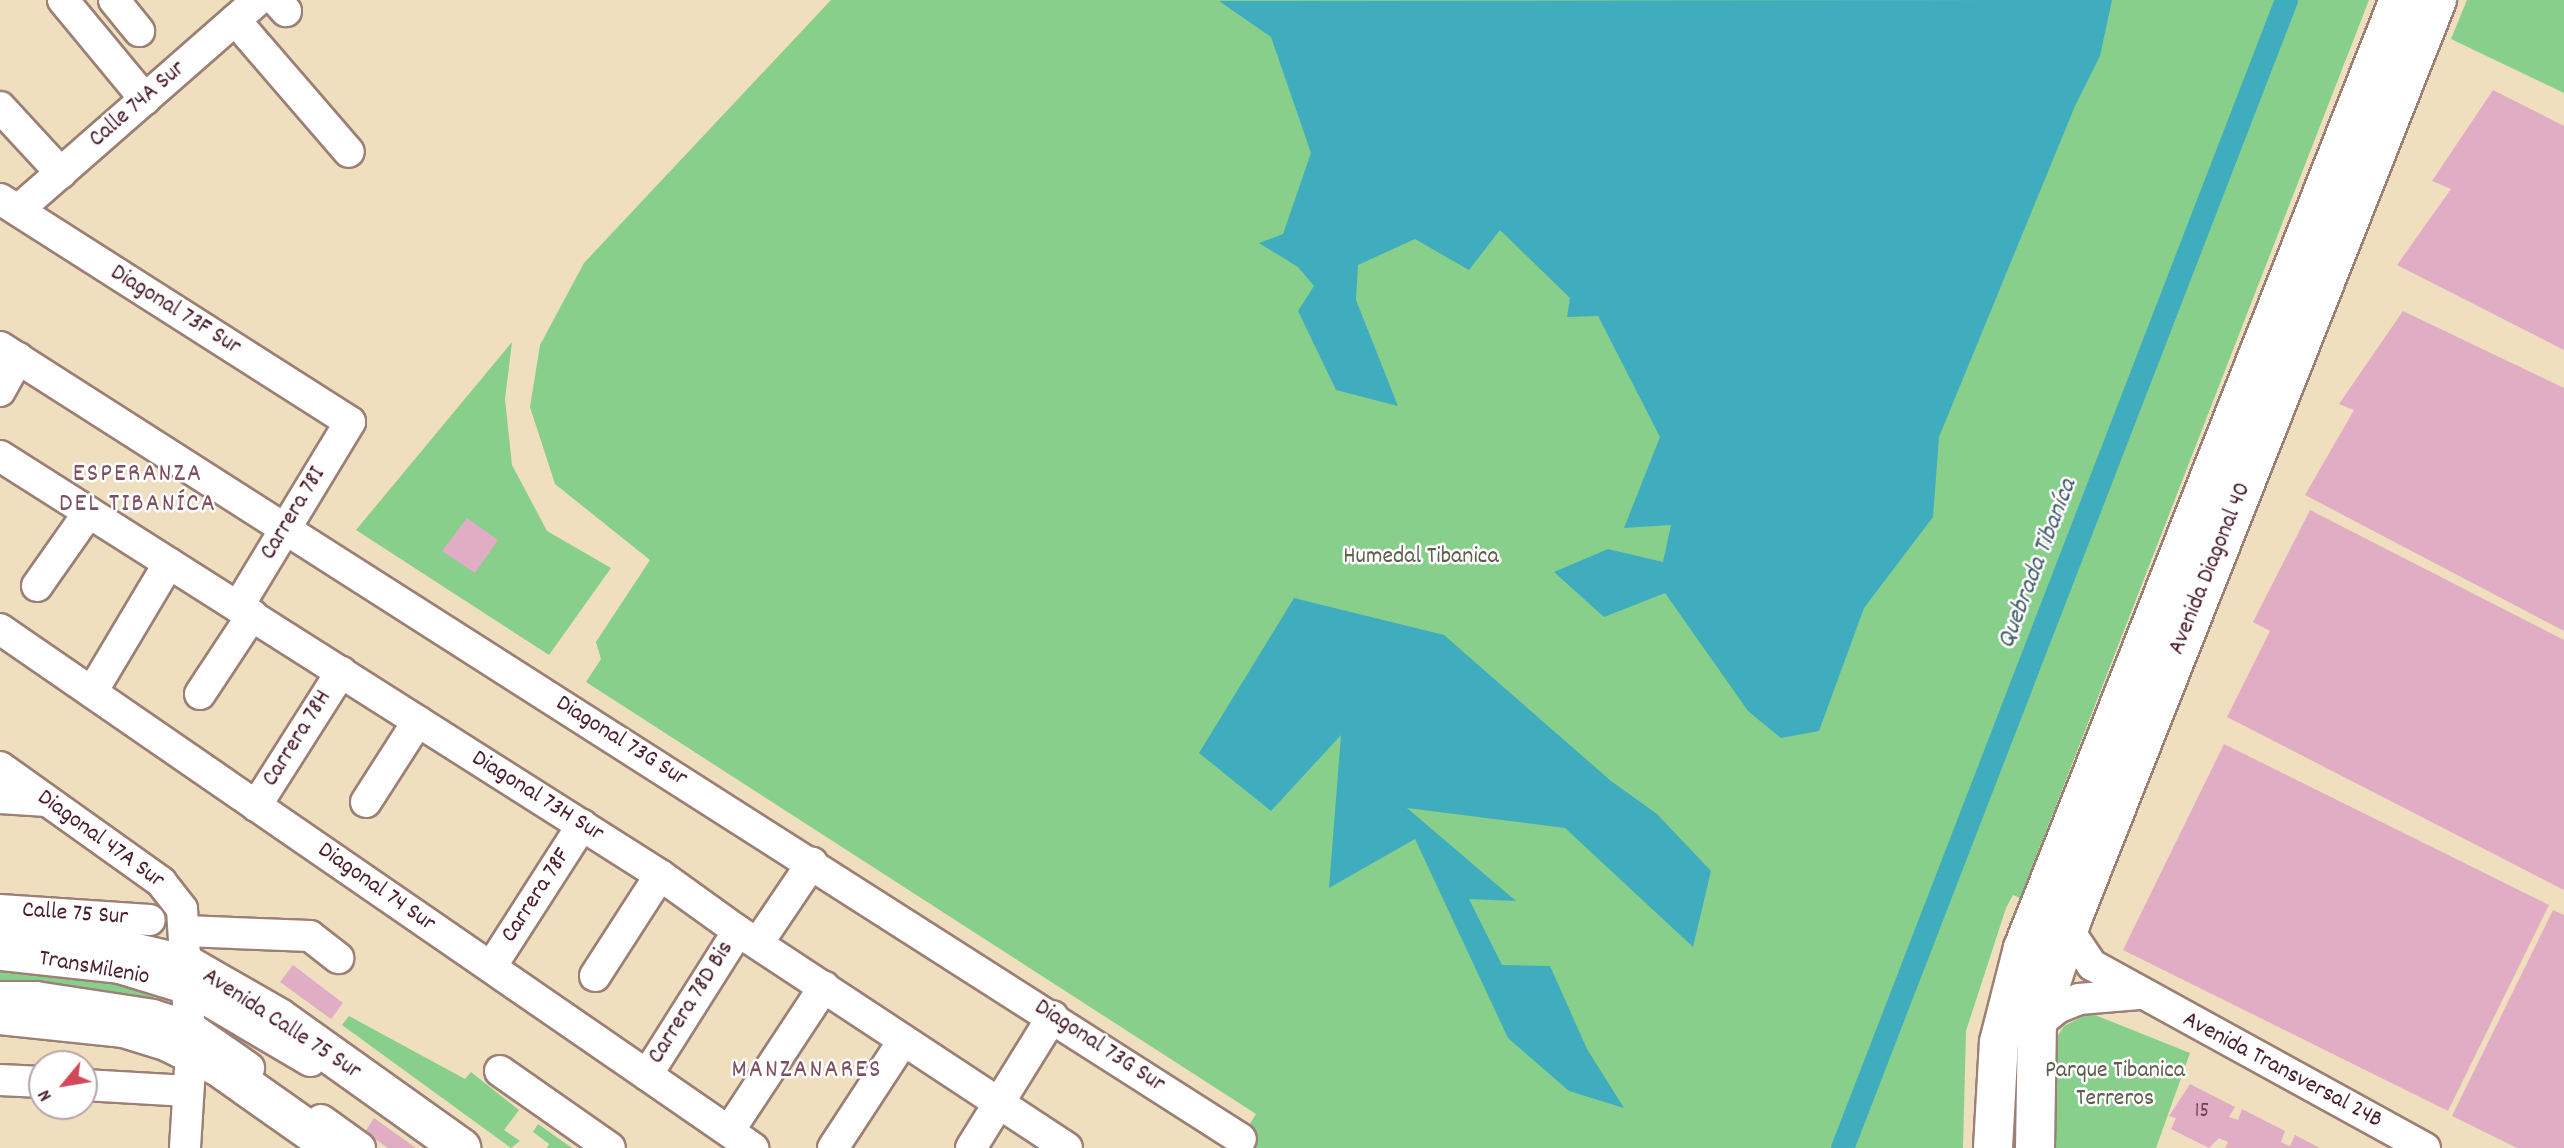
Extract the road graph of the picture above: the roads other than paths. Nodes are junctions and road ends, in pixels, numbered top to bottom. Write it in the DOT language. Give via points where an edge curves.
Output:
graph roads {
  1 [pos="63,0"];
  2 [pos="114,0"];
  3 [pos="258,0"];
  4 [pos="2399,0"];
  5 [pos="2437,0"];
  6 [pos="235,20"];
  7 [pos="139,31"];
  8 [pos="145,99"];
  9 [pos="0,107"];
  10 [pos="349,152"];
  11 [pos="61,173"];
  12 [pos="9,205"];
  13 [pos="9,352"];
  14 [pos="0,391"];
  15 [pos="351,422"];
  16 [pos="3,463"];
  17 [pos="89,512"];
  18 [pos="286,529"];
  19 [pos="169,563"];
  20 [pos="37,586"];
  21 [pos="245,611"];
  22 [pos="0,629"];
  23 [pos="341,672"];
  24 [pos="92,692"];
  25 [pos="200,694"];
  26 [pos="418,721"];
  27 [pos="0,767"];
  28 [pos="0,797"];
  29 [pos="47,801"];
  30 [pos="366,802"];
  31 [pos="256,806"];
  32 [pos="582,825"];
  33 [pos="812,863"];
  34 [pos="660,875"];
  35 [pos="0,910"];
  36 [pos="2073,917"];
  37 [pos="150,920"];
  38 [pos="0,937"];
  39 [pos="748,937"];
  40 [pos="0,955"];
  41 [pos="338,958"];
  42 [pos="187,962"];
  43 [pos="491,967"];
  44 [pos="595,976"];
  45 [pos="824,987"];
  46 [pos="2139,994"];
  47 [pos="0,997"];
  48 [pos="0,1015"];
  49 [pos="1053,1016"];
  50 [pos="2037,1025"];
  51 [pos="190,1039"];
  52 [pos="903,1041"];
  53 [pos="500,1071"];
  54 [pos="647,1075"];
  55 [pos="0,1080"];
  56 [pos="28,1081"];
  57 [pos="98,1086"];
  58 [pos="188,1091"];
  59 [pos="1001,1102"];
  60 [pos="1241,1139"];
  61 [pos="741,1140"];
  62 [pos="185,1148"];
  63 [pos="334,1148"];
  64 [pos="359,1148"];
  65 [pos="433,1148"];
  66 [pos="461,1148"];
  67 [pos="610,1148"];
  68 [pos="833,1148"];
  69 [pos="971,1148"];
  70 [pos="1067,1148"];
  71 [pos="1993,1148"];
  72 [pos="2035,1148"];
  73 [pos="2425,1148"];
  1 -- 8 [label="street"];
  2 -- 7 [label="street"];
  3 -- 6 [label="street, Calle 74A Sur"];
  4 -- 71 [label="main road, Avenida Diagonal 40" via="2023,948 1999,1042"];
  5 -- 36 [label="main road, Avenida Diagonal 40"];
  6 -- 8 [label="street, Calle 74A Sur"];
  6 -- 10 [label="street"];
  8 -- 11 [label="street, Calle 74A Sur"];
  9 -- 11 [label="street"];
  11 -- 12 [label="street, Calle 74A Sur"];
  12 -- 15 [label="street, Diagonal 73F Sur"];
  13 -- 14 [label="street"];
  13 -- 18 [label="street, Diagonal 73G Sur"];
  15 -- 18 [label="street, Carrera 78I"];
  16 -- 17 [label="street, Diagonal 73H Sur"];
  17 -- 19 [label="street, Diagonal 73H Sur"];
  17 -- 20 [label="street"];
  18 -- 21 [label="street, Carrera 78I"];
  18 -- 33 [label="street, Diagonal 73G Sur"];
  19 -- 21 [label="street, Diagonal 73H Sur"];
  19 -- 24 [label="street"];
  21 -- 23 [label="street, Diagonal 73H Sur"];
  21 -- 25 [label="street, Carrera 78I"];
  22 -- 24 [label="street, Diagonal 74 Sur"];
  23 -- 26 [label="street, Diagonal 73H Sur"];
  23 -- 31 [label="street, Carrera 78H"];
  24 -- 31 [label="street, Diagonal 74 Sur"];
  26 -- 30 [label="street"];
  26 -- 32 [label="street, Diagonal 73H Sur"];
  27 -- 29 [label="street, Diagonal 47A Sur"];
  28 -- 29 [label="street"];
  29 -- 42 [label="street, Diagonal 47A Sur" via="161,882 179,903"];
  31 -- 43 [label="street, Diagonal 74 Sur"];
  32 -- 34 [label="street, Diagonal 73H Sur"];
  32 -- 43 [label="street, Carrera 78F"];
  33 -- 39 [label="street, Carrera 78D Bis"];
  33 -- 49 [label="street, Diagonal 73G Sur"];
  34 -- 39 [label="street, Diagonal 73H Sur"];
  34 -- 44 [label="street"];
  35 -- 37 [label="street, Calle 75 Sur"];
  36 -- 46 [label="street, Avenida Transversal 24B" via="2073,937 2081,954"];
  36 -- 50 [label="main road, Avenida Diagonal 40"];
  38 -- 42 [label="main road, Avenida Calle 75 Sur" via="90,942"];
  39 -- 45 [label="street, Diagonal 73H Sur"];
  39 -- 54 [label="street, Carrera 78D Bis"];
  40 -- 42 [label="street, TransMilenio" via="119,968"];
  41 -- 42 [label="street" via="310,936"];
  42 -- 51 [label="street"];
  42 -- 65 [label="street, TransMilenio" via="300,1055"];
  42 -- 66 [label="main road, Avenida Calle 75 Sur" via="279,1018"];
  43 -- 54 [label="street, Diagonal 74 Sur"];
  45 -- 52 [label="street, Diagonal 73H Sur"];
  45 -- 61 [label="street"];
  46 -- 50 [label="street" via="2079,999"];
  46 -- 73 [label="street, Avenida Transversal 24B"];
  47 -- 51 [label="street, TransMilenio" via="118,1007"];
  48 -- 51 [label="main road"];
  49 -- 59 [label="street"];
  49 -- 60 [label="street, Diagonal 73G Sur"];
  50 -- 72 [label="main road, Avenida Diagonal 40"];
  51 -- 58 [label="street"];
  51 -- 63 [label="main road"];
  51 -- 64 [label="street, TransMilenio"];
  52 -- 59 [label="street, Diagonal 73H Sur"];
  52 -- 68 [label="street"];
  53 -- 67 [label="street"];
  54 -- 61 [label="street, Diagonal 74 Sur"];
  55 -- 56 [label="street"];
  57 -- 58 [label="street"];
  58 -- 62 [label="street"];
  59 -- 69 [label="street"];
  59 -- 70 [label="street, Diagonal 73H Sur"];
}
